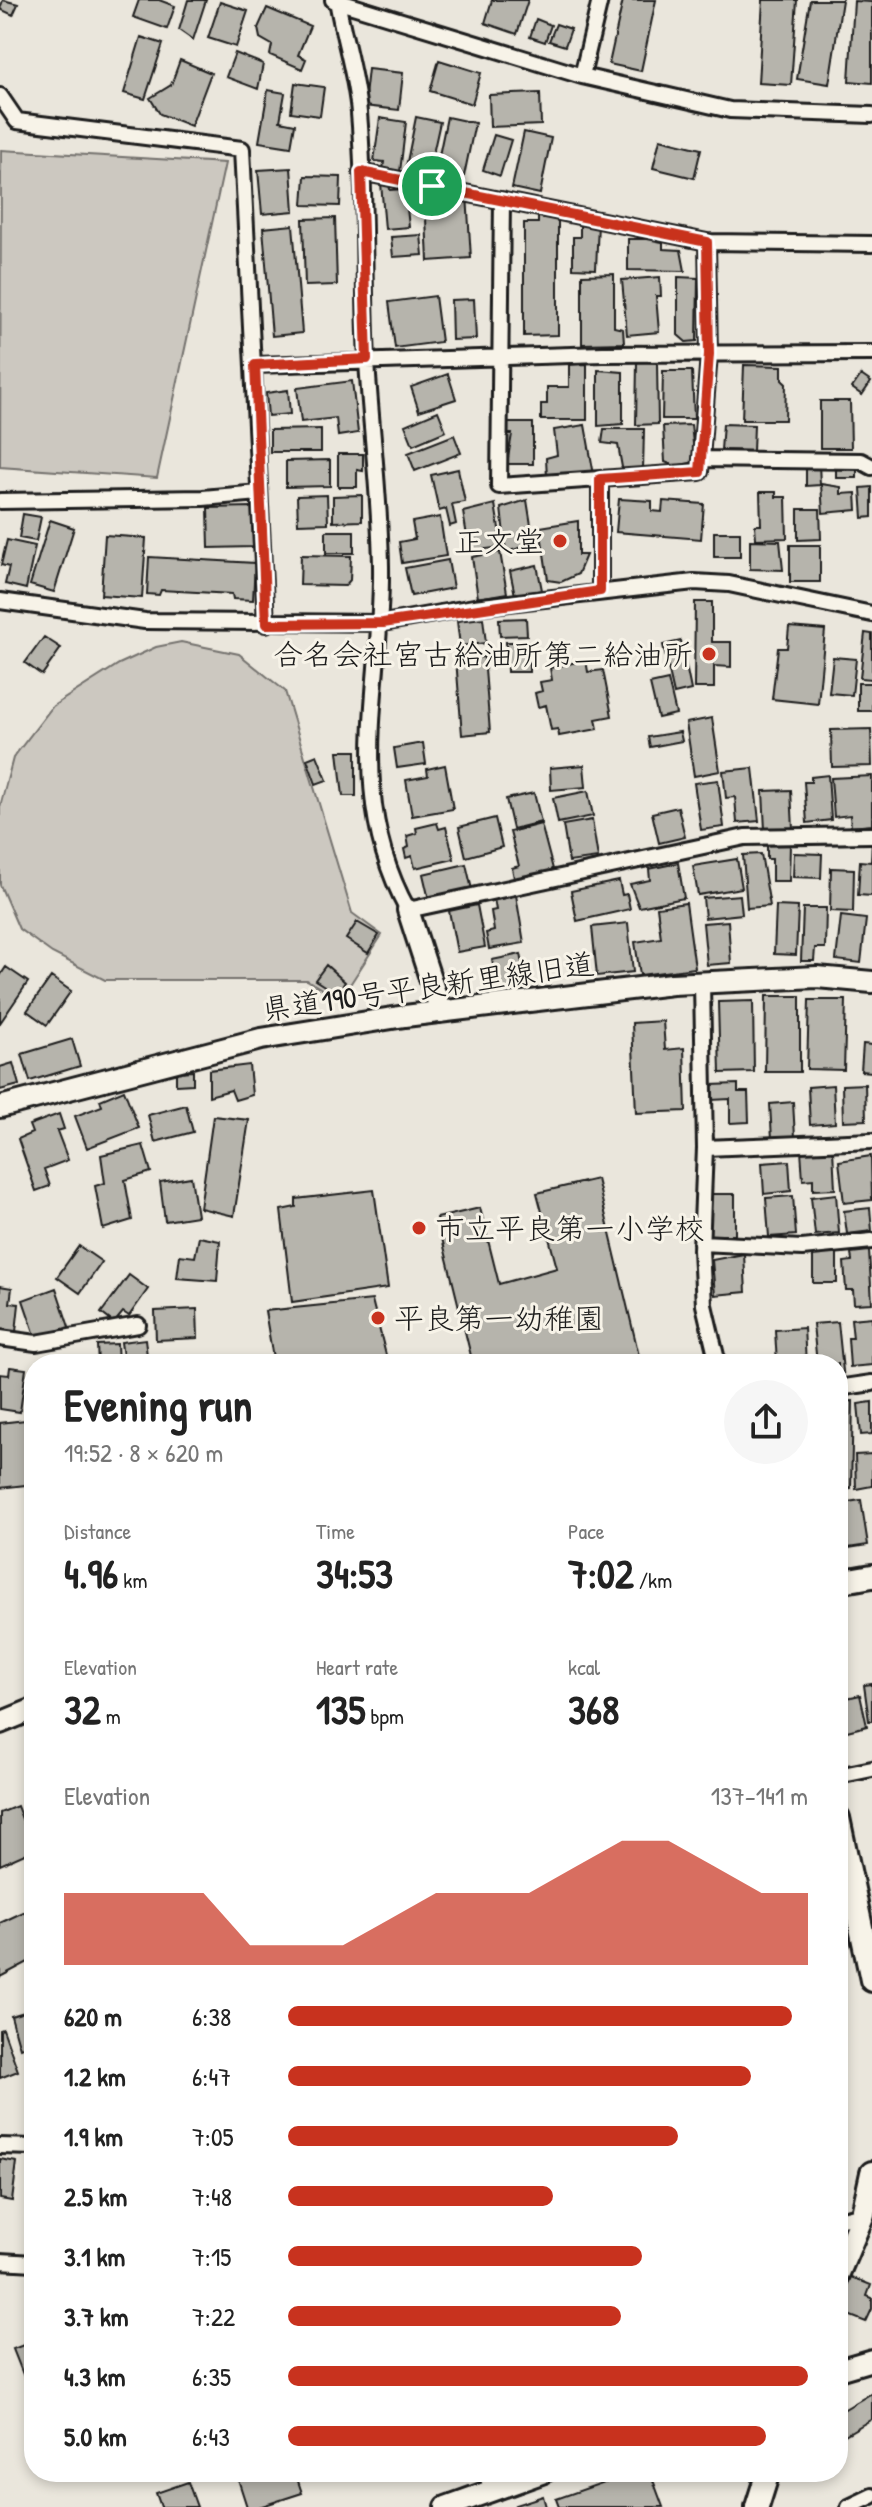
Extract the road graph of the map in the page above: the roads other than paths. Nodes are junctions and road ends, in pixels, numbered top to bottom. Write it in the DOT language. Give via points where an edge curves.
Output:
graph roads {
  1 [pos="336,0"];
  2 [pos="600,0"];
  3 [pos="582,76"];
  4 [pos="0,96"];
  5 [pos="872,115"];
  6 [pos="361,172"];
  7 [pos="502,200"];
  8 [pos="707,242"];
  9 [pos="872,244"];
  10 [pos="872,353"];
  11 [pos="709,354"];
  12 [pos="501,356"];
  13 [pos="367,359"];
  14 [pos="255,365"];
  15 [pos="701,459"];
  16 [pos="872,467"];
  17 [pos="600,479"];
  18 [pos="259,493"];
  19 [pos="0,501"];
  20 [pos="600,591"];
  21 [pos="0,601"];
  22 [pos="872,614"];
  23 [pos="380,623"];
  24 [pos="266,624"];
  25 [pos="872,835"];
  26 [pos="408,910"];
  27 [pos="872,982"];
  28 [pos="702,983"];
  29 [pos="441,1012"];
  30 [pos="0,1107"];
  31 [pos="872,1141"];
  32 [pos="705,1148"];
  33 [pos="872,1241"];
  34 [pos="701,1243"];
  35 [pos="138,1325"];
  36 [pos="0,1338"];
  37 [pos="716,1354"];
  38 [pos="872,1383"];
  39 [pos="848,1387"];
  40 [pos="872,1576"];
  41 [pos="848,1580"];
  42 [pos="24,1713"];
  43 [pos="0,1723"];
  44 [pos="872,1769"];
  45 [pos="848,1774"];
  46 [pos="848,1858"];
  47 [pos="868,1937"];
  48 [pos="872,1980"];
  49 [pos="0,2146"];
  50 [pos="24,2147"];
  51 [pos="872,2173"];
  52 [pos="863,2214"];
  53 [pos="848,2218"];
  54 [pos="848,2249"];
  55 [pos="0,2261"];
  56 [pos="24,2262"];
  57 [pos="872,2360"];
  58 [pos="848,2367"];
  59 [pos="487,2482"];
  60 [pos="765,2482"];
  61 [pos="872,2496"];
  62 [pos="446,2507"];
  63 [pos="757,2507"];
  64 [pos="849,2507"];
  1 -- 3 [label="street"];
  1 -- 6 [label="street" via="359,111"];
  2 -- 3 [label="street"];
  3 -- 5 [label="street" via="730,110"];
  4 -- 14 [label="street" via="17,121 242,149"];
  6 -- 7 [label="street"];
  6 -- 13 [label="street"];
  7 -- 8 [label="street"];
  7 -- 12 [label="street"];
  8 -- 9 [label="street"];
  8 -- 11 [label="street"];
  10 -- 11 [label="street"];
  11 -- 12 [label="street"];
  11 -- 15 [label="street"];
  12 -- 13 [label="street"];
  12 -- 17 [label="street" via="499,486"];
  13 -- 14 [label="street"];
  13 -- 23 [label="street"];
  14 -- 18 [label="street"];
  15 -- 16 [label="street" via="861,461"];
  15 -- 17 [label="street" via="700,472"];
  17 -- 20 [label="street"];
  18 -- 19 [label="street"];
  18 -- 24 [label="street"];
  20 -- 22 [label="street" via="729,584"];
  20 -- 23 [label="street"];
  21 -- 24 [label="street" via="145,621"];
  23 -- 24 [label="street"];
  23 -- 26 [label="street" via="369,771 380,839"];
  25 -- 26 [label="street" via="745,837"];
  26 -- 29 [label="street"];
  27 -- 28 [label="street, 県道190号平良新里線旧道" via="817,977"];
  28 -- 29 [label="street, 県道190号平良新里線旧道"];
  28 -- 32 [label="street"];
  29 -- 30 [label="street, 県道190号平良新里線旧道" via="261,1039"];
  31 -- 32 [label="street"];
  32 -- 34 [label="street"];
  33 -- 34 [label="street" via="802,1248"];
  34 -- 37 [label="street" via="704,1305"];
  35 -- 36 [label="street" via="36,1343"];
  38 -- 39 [label="street"];
  40 -- 41 [label="main road"];
  42 -- 43 [label="street"];
  44 -- 45 [label="street"];
  46 -- 47 [label="main road"];
  47 -- 48 [label="main road"];
  49 -- 50 [label="street"];
  51 -- 52 [label="main road"];
  52 -- 53 [label="street"];
  52 -- 54 [label="main road"];
  55 -- 56 [label="street"];
  57 -- 58 [label="street"];
  59 -- 62 [label="street"];
  60 -- 63 [label="main road"];
  61 -- 64 [label="street"];
}
